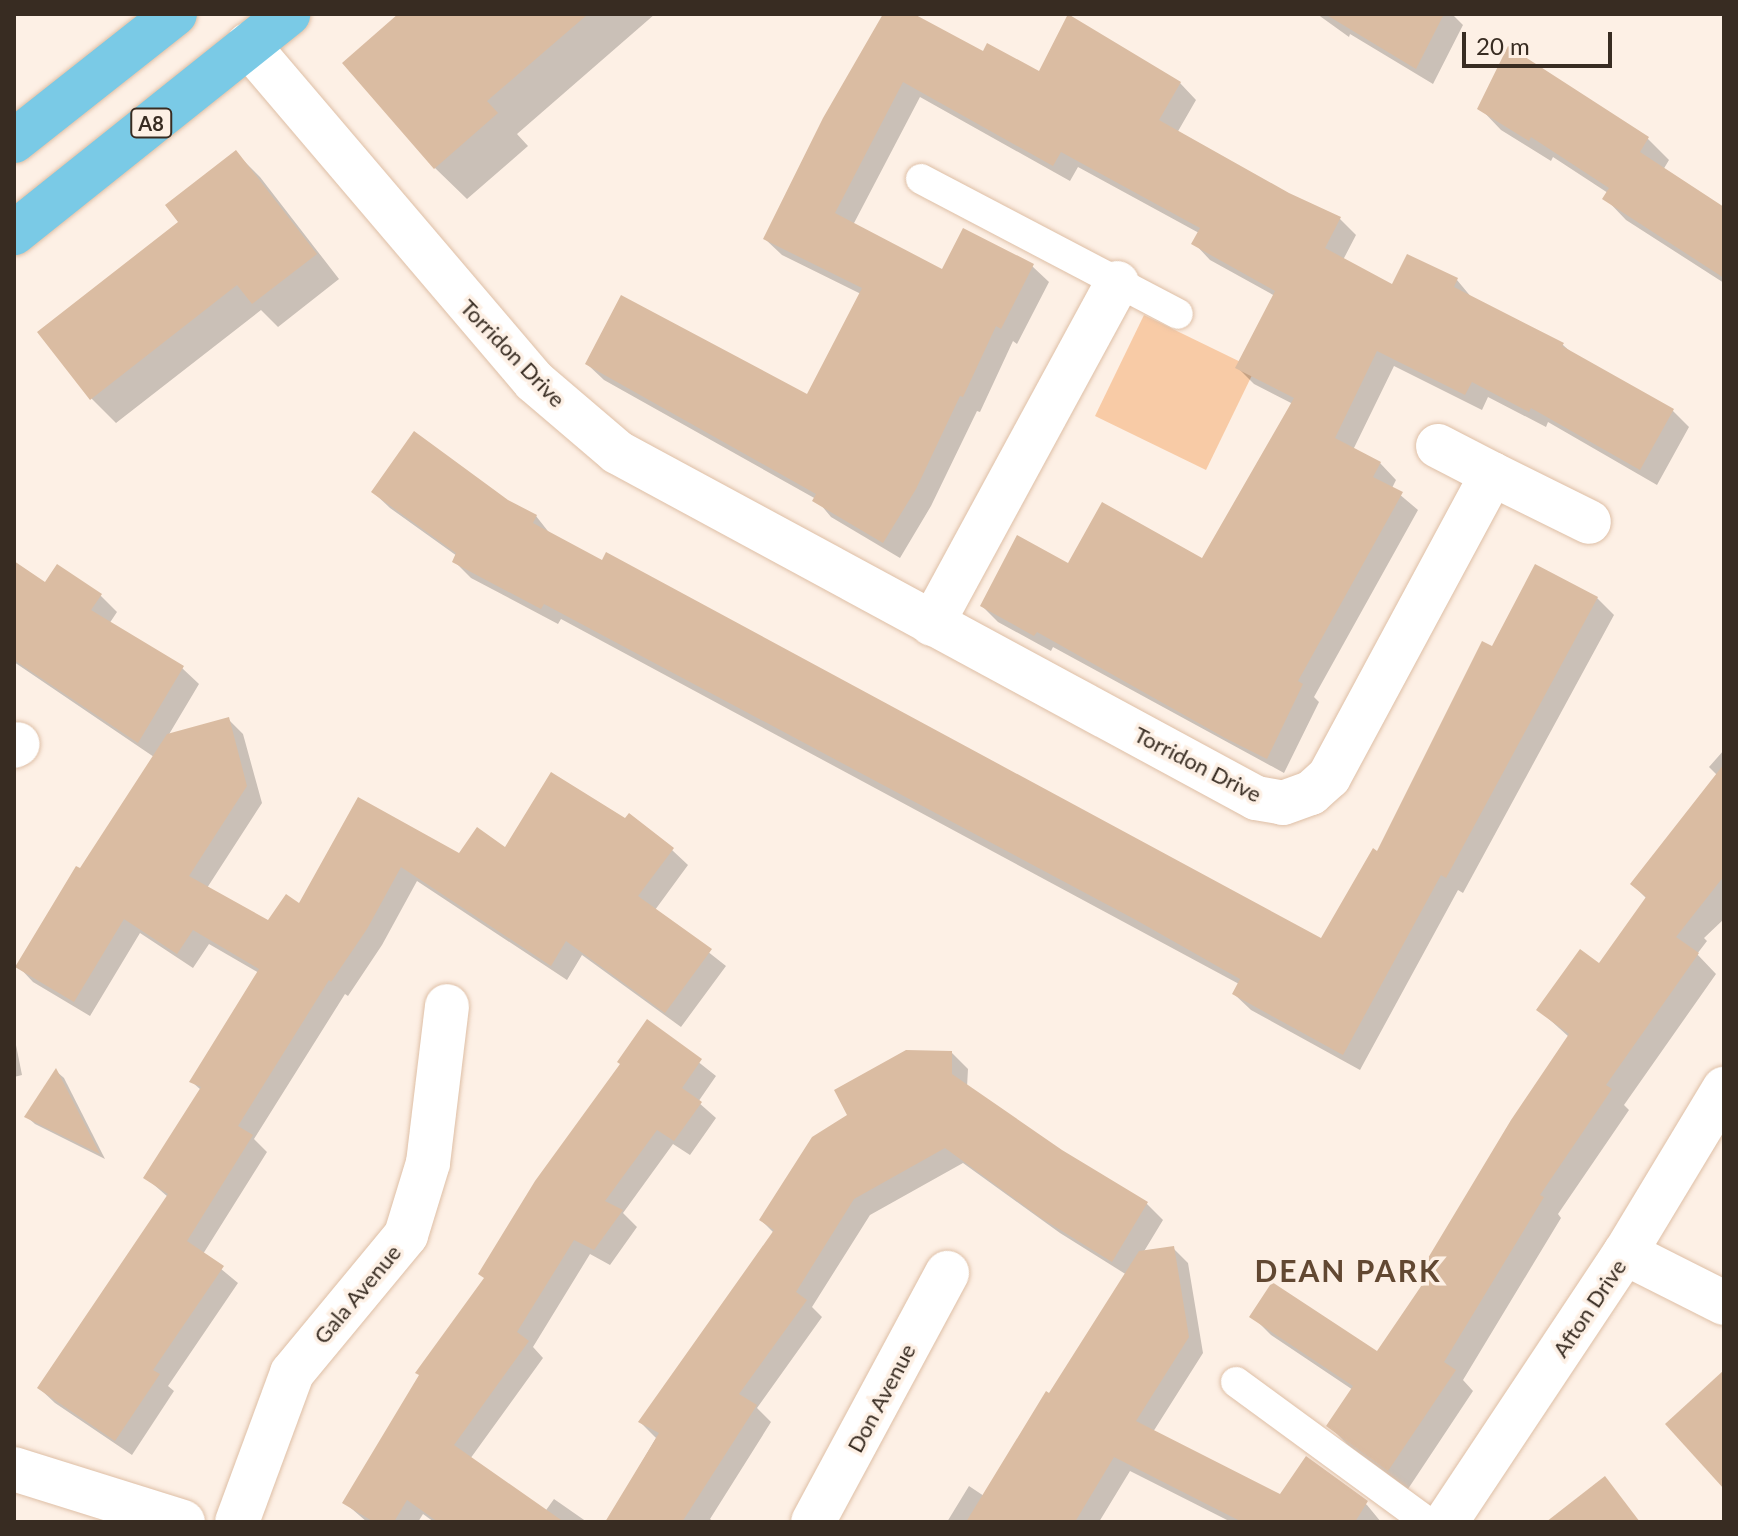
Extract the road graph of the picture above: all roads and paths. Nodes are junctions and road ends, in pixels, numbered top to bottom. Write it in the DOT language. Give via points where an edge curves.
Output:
graph roads {
  1 [pos="175,14"];
  2 [pos="288,14"];
  3 [pos="248,45"];
  4 [pos="14,141"];
  5 [pos="921,179"];
  6 [pos="14,233"];
  7 [pos="1117,283"];
  8 [pos="1178,314"];
  9 [pos="1438,446"];
  10 [pos="1492,474"];
  11 [pos="1589,522"];
  12 [pos="932,624"];
  13 [pos="447,1006"];
  14 [pos="1724,1089"];
  15 [pos="1625,1253"];
  16 [pos="947,1273"];
  17 [pos="1724,1303"];
  18 [pos="1236,1382"];
  19 [pos="14,1469"];
  20 [pos="183,1522"];
  21 [pos="237,1522"];
  22 [pos="813,1522"];
  23 [pos="1427,1522"];
  24 [pos="1446,1522"];
  1 -- 4 [label="main road"];
  2 -- 3 [label="main road, A8"];
  3 -- 6 [label="main road, A8"];
  3 -- 12 [label="street, Torridon Drive" via="534,381 617,452"];
  5 -- 7 [label="lane"];
  7 -- 8 [label="lane"];
  7 -- 12 [label="street"];
  9 -- 10 [label="street"];
  10 -- 11 [label="street"];
  10 -- 12 [label="street, Torridon Drive" via="1329,777 1311,793 1283,803 1256,798"];
  13 -- 21 [label="street, Gala Avenue" via="428,1163 406,1235 292,1373"];
  14 -- 15 [label="street, Afton Drive"];
  15 -- 17 [label="street"];
  15 -- 24 [label="street, Afton Drive"];
  16 -- 22 [label="street, Don Avenue"];
  18 -- 23 [label="lane"];
  19 -- 20 [label="street"];
}
